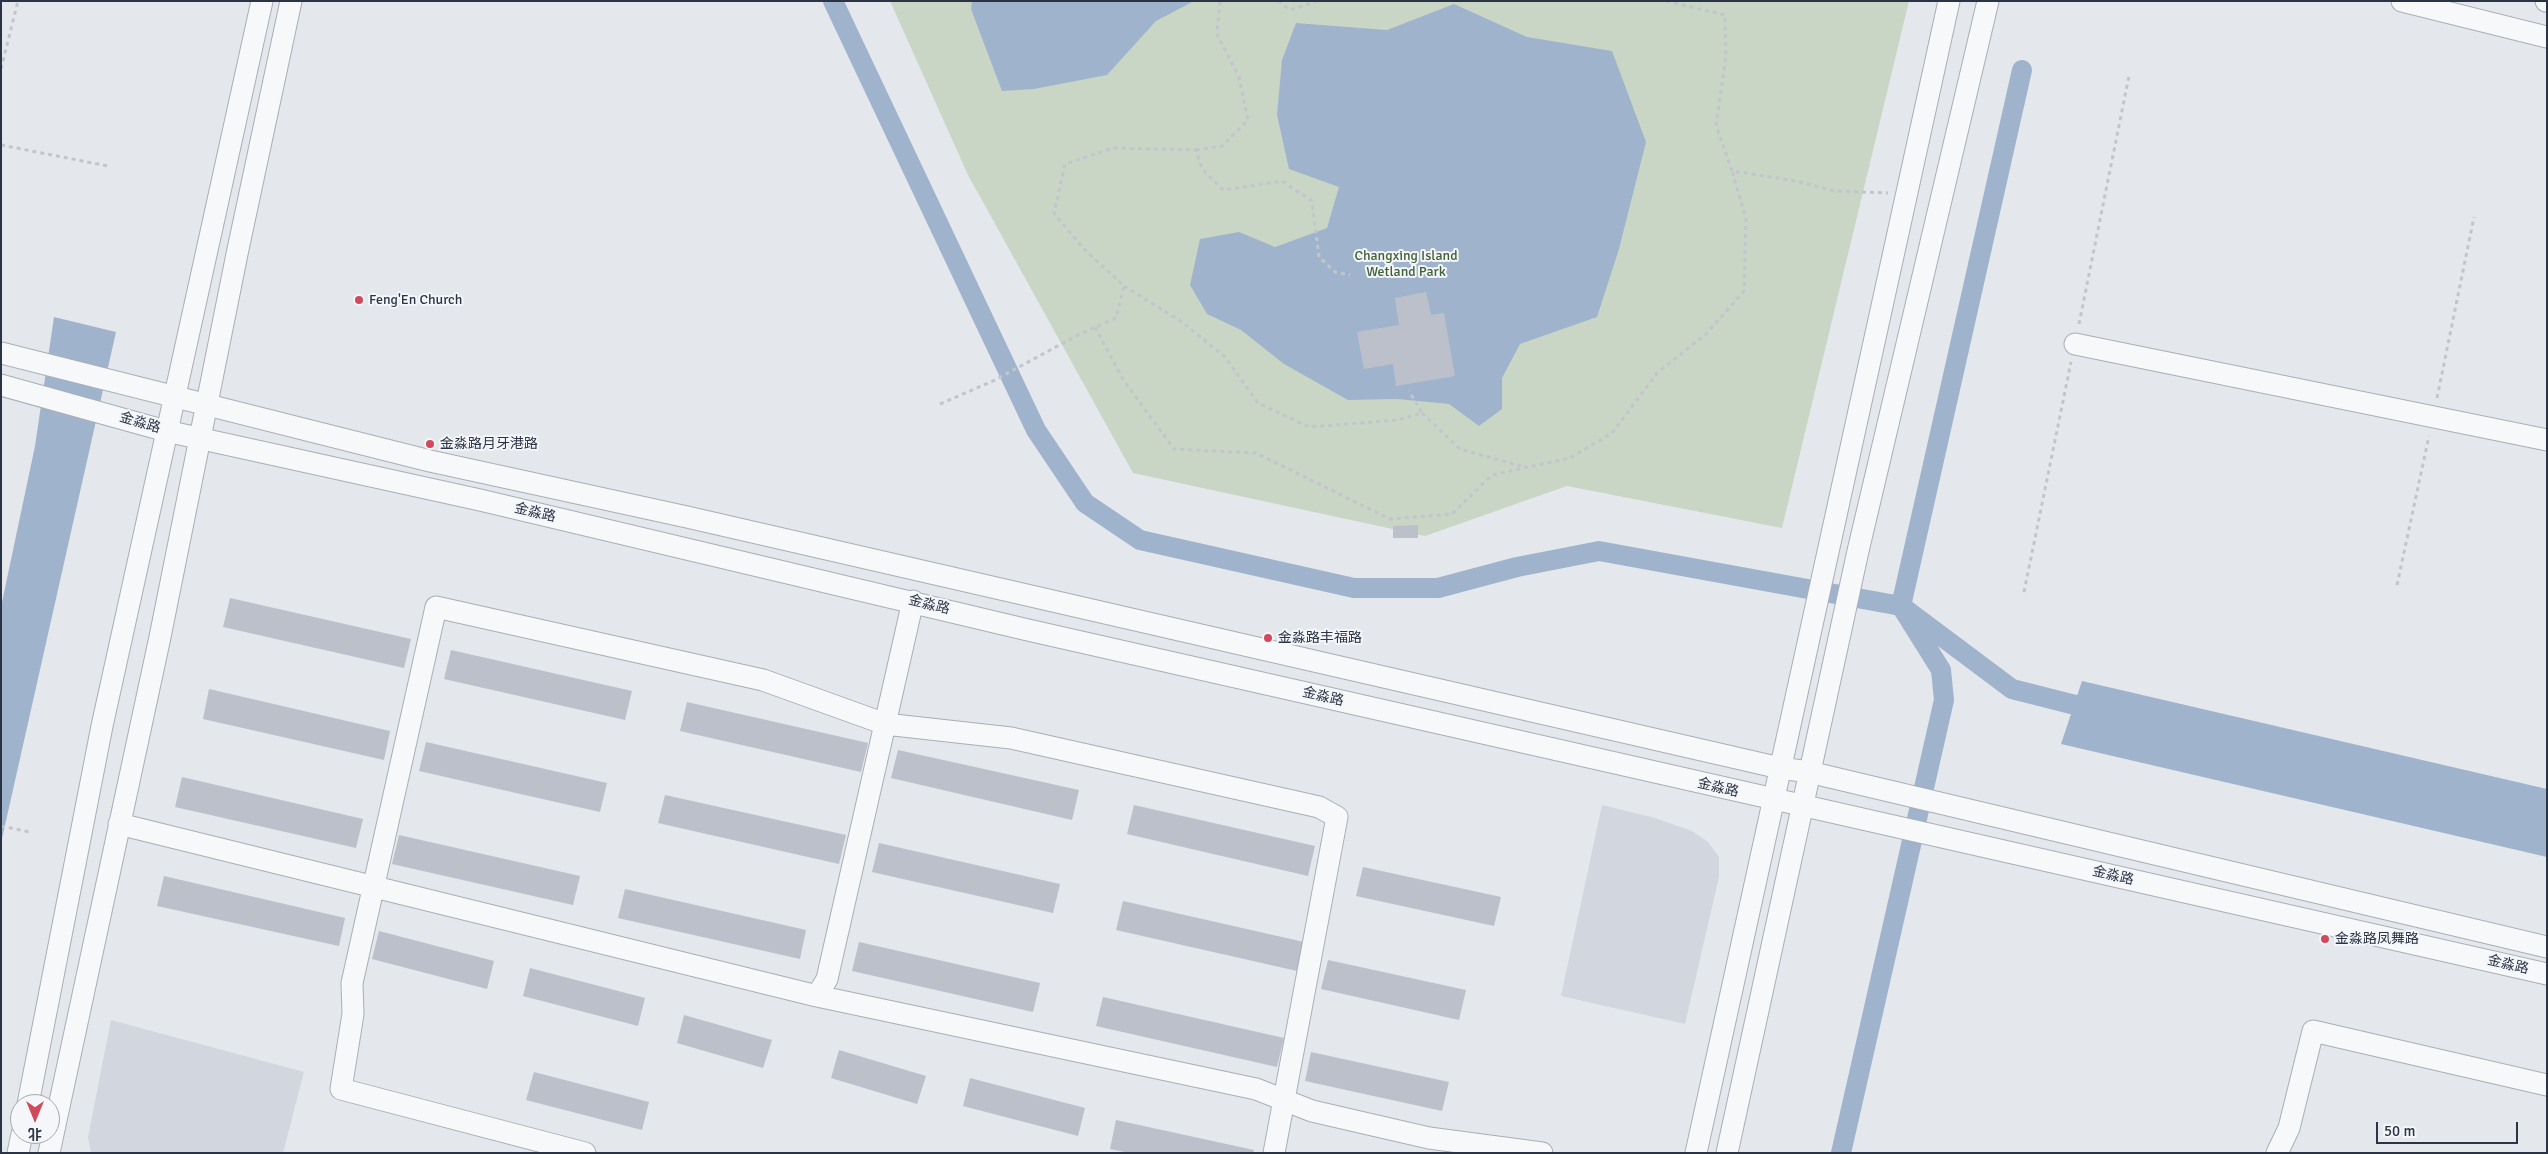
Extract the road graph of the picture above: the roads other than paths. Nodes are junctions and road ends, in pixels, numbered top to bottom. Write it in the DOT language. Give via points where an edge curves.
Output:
graph roads {
  1 [pos="262,1"];
  2 [pos="291,1"];
  3 [pos="1949,1"];
  4 [pos="1988,1"];
  5 [pos="2402,1"];
  6 [pos="2547,37"];
  7 [pos="2075,344"];
  8 [pos="1,353"];
  9 [pos="1,385"];
  10 [pos="173,398"];
  11 [pos="206,406"];
  12 [pos="166,431"];
  13 [pos="200,439"];
  14 [pos="2547,440"];
  15 [pos="913,601"];
  16 [pos="885,724"];
  17 [pos="1780,768"];
  18 [pos="1809,772"];
  19 [pos="1773,800"];
  20 [pos="1802,806"];
  21 [pos="119,824"];
  22 [pos="373,887"];
  23 [pos="2547,947"];
  24 [pos="2547,974"];
  25 [pos="817,996"];
  26 [pos="2547,1085"];
  27 [pos="30,1094"];
  28 [pos="1284,1099"];
  29 [pos="49,1153"];
  30 [pos="585,1153"];
  31 [pos="1274,1153"];
  32 [pos="1542,1153"];
  33 [pos="1696,1153"];
  34 [pos="1727,1153"];
  35 [pos="2277,1153"];
  1 -- 10 [label="street"];
  2 -- 11 [label="street"];
  3 -- 17 [label="street"];
  4 -- 18 [label="street"];
  5 -- 6 [label="street"];
  7 -- 14 [label="street"];
  8 -- 10 [label="street, 金淼路"];
  9 -- 12 [label="street, 金淼路"];
  10 -- 11 [label="street, 金淼路"];
  10 -- 12 [label="street"];
  11 -- 13 [label="street"];
  11 -- 17 [label="street, 金淼路" via="430,461"];
  12 -- 13 [label="street, 金淼路"];
  12 -- 27 [label="street" via="102,726"];
  13 -- 15 [label="street, 金淼路" via="480,500"];
  13 -- 21 [label="street"];
  15 -- 16 [label="street"];
  15 -- 19 [label="street, 金淼路"];
  16 -- 22 [label="street" via="763,680 436,606"];
  16 -- 25 [label="street" via="827,979"];
  16 -- 28 [label="street" via="1011,738 1319,808 1337,817"];
  17 -- 18 [label="street, 金淼路"];
  17 -- 19 [label="street"];
  18 -- 20 [label="street"];
  18 -- 23 [label="street, 金淼路"];
  19 -- 20 [label="street, 金淼路"];
  19 -- 33 [label="street"];
  20 -- 24 [label="street, 金淼路"];
  20 -- 34 [label="street"];
  21 -- 22 [label="street"];
  21 -- 29 [label="street"];
  22 -- 25 [label="street"];
  22 -- 30 [label="street" via="352,984 354,1014 341,1089"];
  25 -- 28 [label="street" via="1256,1089"];
  26 -- 35 [label="street" via="2313,1031 2289,1128"];
  28 -- 31 [label="street"];
  28 -- 32 [label="street" via="1312,1111 1429,1138"];
}
